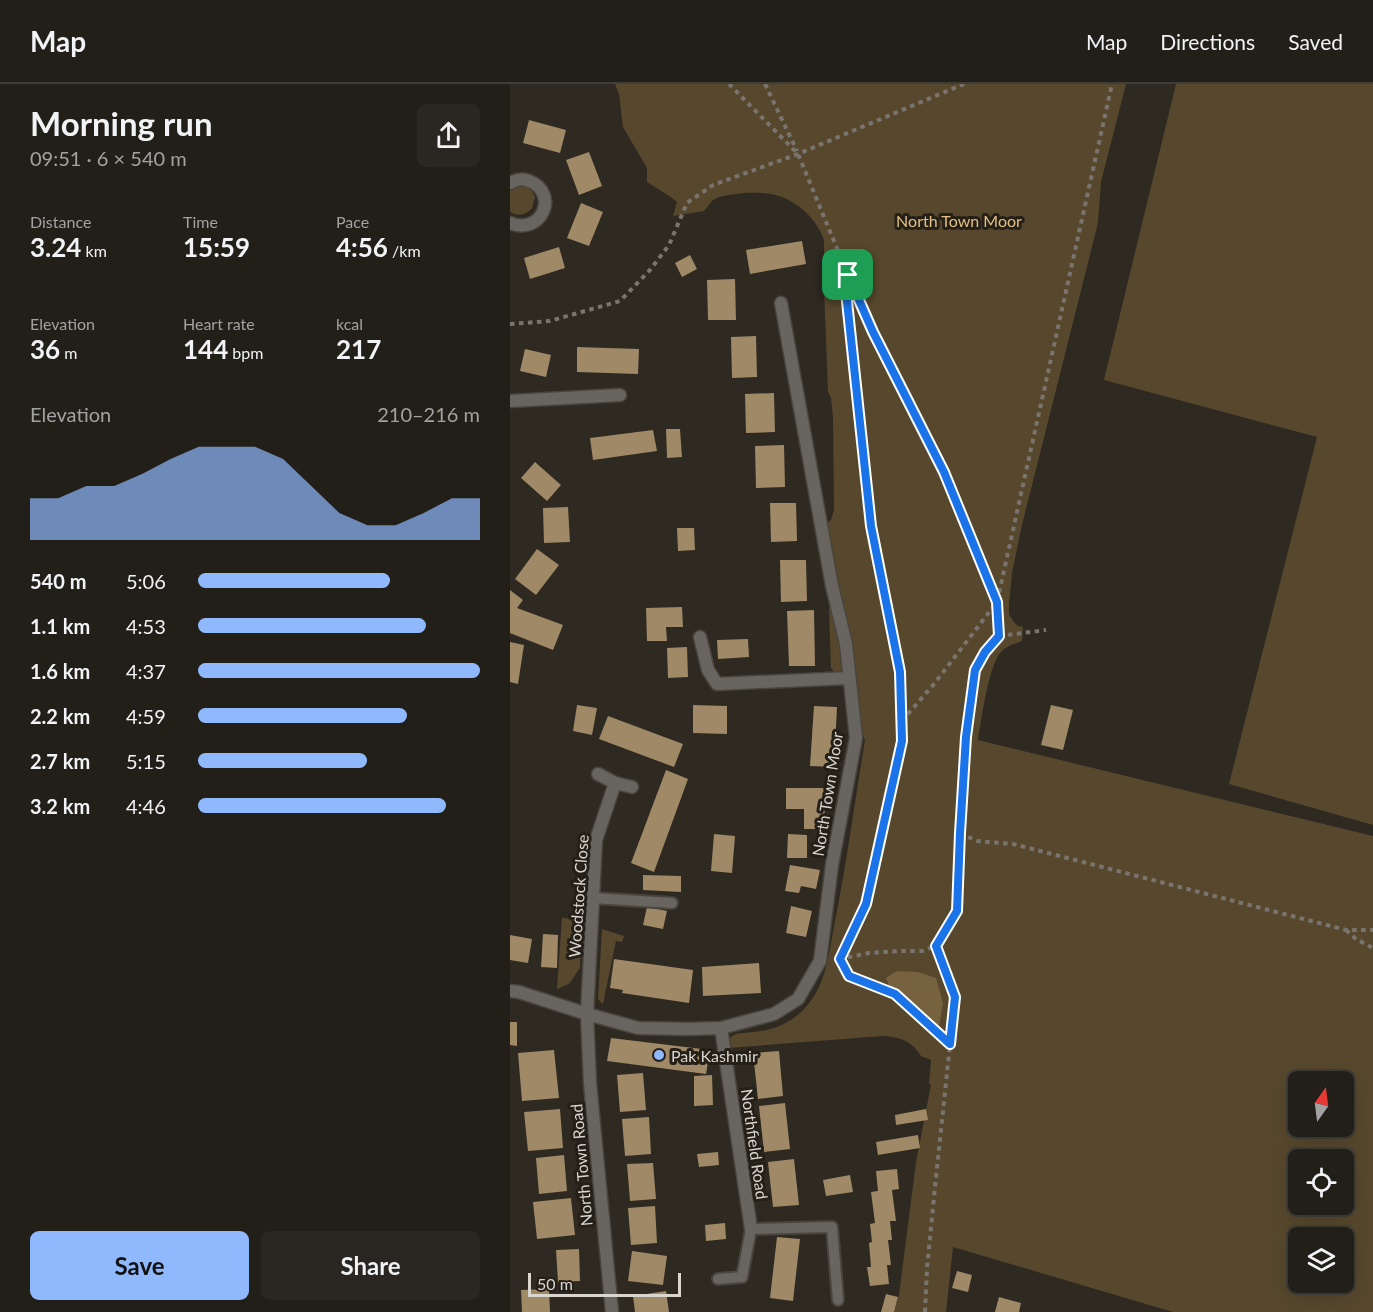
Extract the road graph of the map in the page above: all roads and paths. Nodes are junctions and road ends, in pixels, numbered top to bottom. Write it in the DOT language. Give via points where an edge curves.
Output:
graph roads {
  1 [pos="729,84"];
  2 [pos="765,84"];
  3 [pos="963,84"];
  4 [pos="1112,84"];
  5 [pos="798,154"];
  6 [pos="510,183"];
  7 [pos="510,223"];
  8 [pos="848,275"];
  9 [pos="781,303"];
  10 [pos="510,324"];
  11 [pos="620,395"];
  12 [pos="510,401"];
  13 [pos="997,602"];
  14 [pos="1046,630"];
  15 [pos="999,636"];
  16 [pos="700,637"];
  17 [pos="849,678"];
  18 [pos="902,722"];
  19 [pos="598,774"];
  20 [pos="615,783"];
  21 [pos="632,788"];
  22 [pos="960,833"];
  23 [pos="593,898"];
  24 [pos="672,903"];
  25 [pos="1346,930"];
  26 [pos="1373,930"];
  27 [pos="936,946"];
  28 [pos="1373,948"];
  29 [pos="840,959"];
  30 [pos="510,991"];
  31 [pos="587,1014"];
  32 [pos="721,1028"];
  33 [pos="950,1044"];
  34 [pos="751,1229"];
  35 [pos="718,1279"];
  36 [pos="838,1300"];
  37 [pos="612,1312"];
  38 [pos="925,1312"];
  1 -- 5 [label="path"];
  2 -- 5 [label="path"];
  3 -- 5 [label="path"];
  4 -- 13 [label="path"];
  5 -- 8 [label="path"];
  5 -- 10 [label="path" via="713,185 687,203 669,245 620,301 550,321"];
  6 -- 7 [label="street" via="523,179 535,183 545,204 535,222 519,226"];
  8 -- 13 [label="path" via="944,472"];
  8 -- 18 [label="path" via="846,292 871,526 900,672"];
  9 -- 17 [label="street, North Town Moor" via="846,644"];
  11 -- 12 [label="street"];
  13 -- 15 [label="path"];
  13 -- 18 [label="path"];
  14 -- 15 [label="path"];
  15 -- 22 [label="path" via="975,670"];
  16 -- 17 [label="street" via="708,670 717,684"];
  17 -- 32 [label="street, North Town Moor" via="856,738 832,866 820,961 798,999 774,1014"];
  18 -- 29 [label="path" via="902,741 866,904"];
  19 -- 20 [label="street"];
  20 -- 21 [label="street"];
  20 -- 23 [label="street, Woodstock Close" via="596,840"];
  22 -- 25 [label="path" via="977,841 1013,844"];
  22 -- 27 [label="path" via="957,911"];
  23 -- 24 [label="lane"];
  23 -- 31 [label="street, Woodstock Close"];
  25 -- 26 [label="path"];
  25 -- 28 [label="path"];
  27 -- 29 [label="path" via="922,951 869,953"];
  27 -- 33 [label="path" via="955,997"];
  29 -- 33 [label="path" via="849,976 895,994"];
  30 -- 31 [label="street, North Town Moor"];
  31 -- 32 [label="street, North Town Moor" via="638,1028"];
  31 -- 37 [label="street, North Town Road"];
  32 -- 34 [label="street, Northfield Road"];
  33 -- 38 [label="path"];
  34 -- 35 [label="lane" via="742,1277"];
  34 -- 36 [label="lane" via="832,1227"];
}
